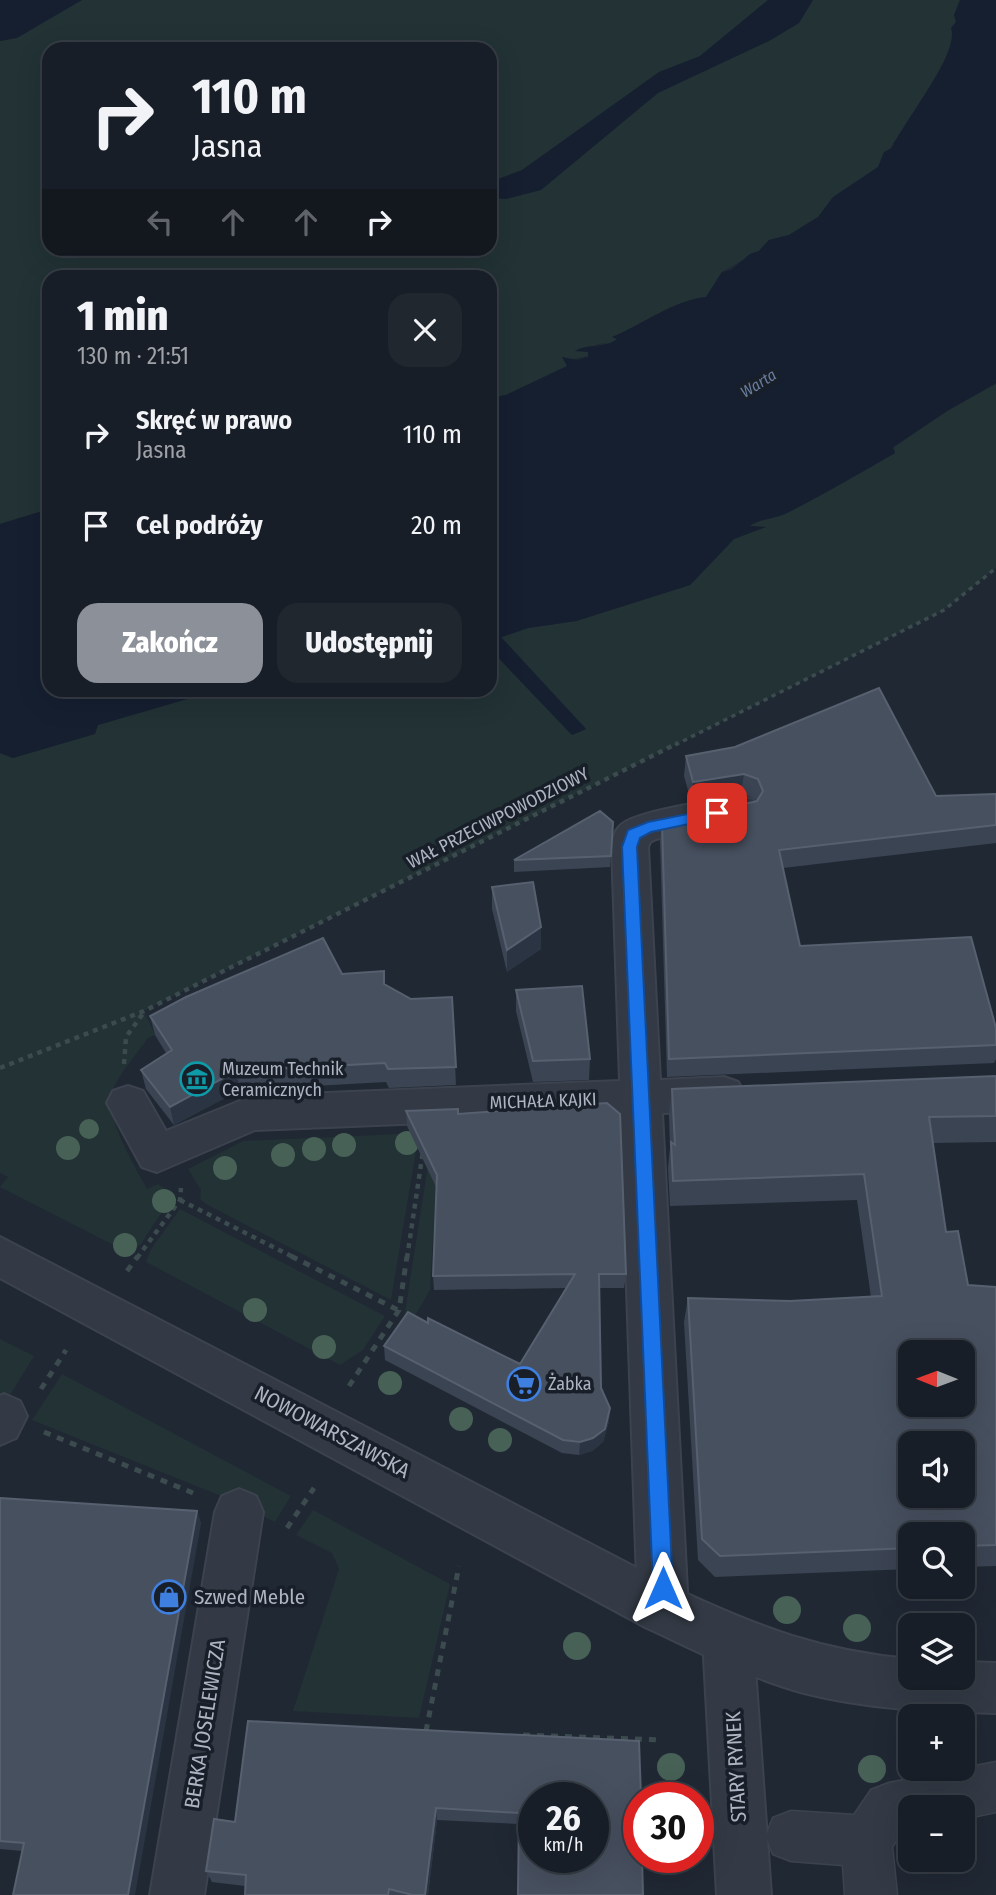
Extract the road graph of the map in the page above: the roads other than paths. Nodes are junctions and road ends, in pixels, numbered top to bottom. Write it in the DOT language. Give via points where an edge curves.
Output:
graph roads {
  1 [pos="740,809"];
  2 [pos="764,1093"];
  3 [pos="640,1097"];
  4 [pos="128,1103"];
  5 [pos="0,1256"];
  6 [pos="239,1512"];
  7 [pos="663,1609"];
  8 [pos="728,1639"];
  9 [pos="996,1688"];
  10 [pos="996,1787"];
  11 [pos="792,1836"];
  12 [pos="866,1841"];
  13 [pos="177,1895"];
  14 [pos="744,1895"];
  15 [pos="871,1895"];
  1 -- 3 [label="street" via="633,834"];
  2 -- 3 [label="street, MICHAŁA KAJKI"];
  3 -- 4 [label="street, MICHAŁA KAJKI" via="252,1113 158,1154"];
  3 -- 7 [label="street"];
  5 -- 7 [label="street, NOWOWARSZAWSKA"];
  6 -- 13 [label="street, BERKA JOSELEWICZA"];
  7 -- 8 [label="street, NOWOWARSZAWSKA"];
  8 -- 9 [label="street, NOWOWARSZAWSKA" via="845,1676"];
  8 -- 14 [label="street, STARY RYNEK"];
  10 -- 12 [label="street" via="889,1808"];
  11 -- 12 [label="street"];
  12 -- 15 [label="street"];
}
